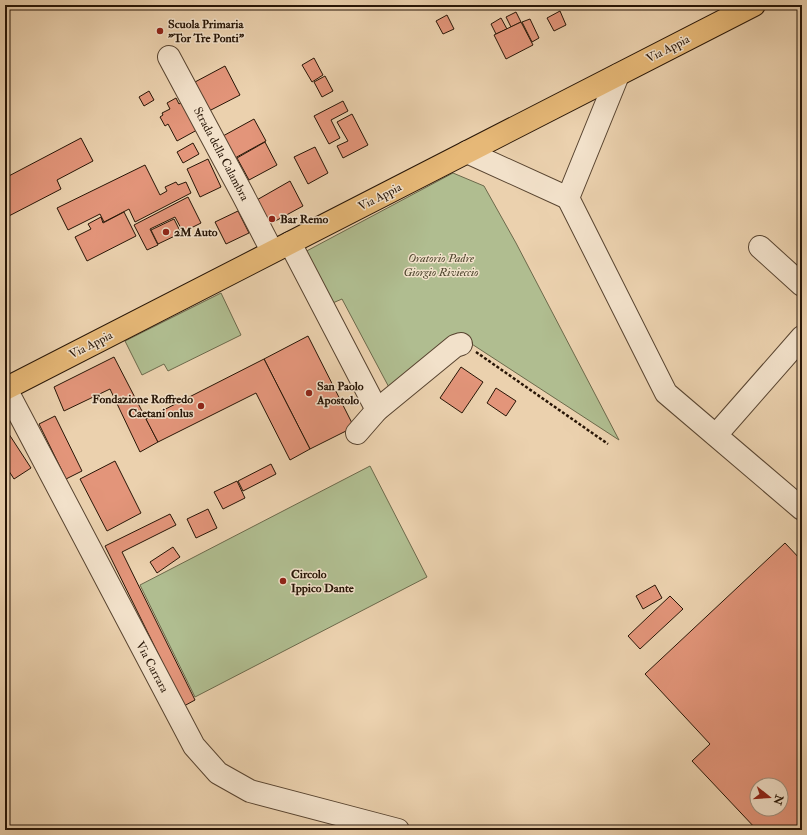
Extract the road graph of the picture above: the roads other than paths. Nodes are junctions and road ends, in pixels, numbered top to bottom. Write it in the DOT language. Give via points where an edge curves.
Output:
graph roads {
  1 [pos="754,5"];
  2 [pos="169,57"];
  3 [pos="618,75"];
  4 [pos="467,152"];
  5 [pos="568,198"];
  6 [pos="281,247"];
  7 [pos="760,247"];
  8 [pos="802,285"];
  9 [pos="802,337"];
  10 [pos="461,344"];
  11 [pos="5,388"];
  12 [pos="377,410"];
  13 [pos="357,433"];
  14 [pos="716,435"];
  15 [pos="802,509"];
  16 [pos="398,830"];
  1 -- 3 [label="main road, Via Appia"];
  2 -- 6 [label="street, Strada della Calambra" via="243,195"];
  3 -- 4 [label="main road, Via Appia"];
  3 -- 5 [label="street"];
  4 -- 5 [label="street"];
  4 -- 6 [label="main road, Via Appia"];
  5 -- 14 [label="street" via="666,393"];
  6 -- 11 [label="main road, Via Appia"];
  6 -- 12 [label="street, Strada della Calambra"];
  7 -- 8 [label="street"];
  9 -- 14 [label="street"];
  10 -- 12 [label="street" via="455,346"];
  11 -- 16 [label="street, Via Carrara" via="190,740 218,774 250,790"];
  12 -- 13 [label="street"];
  14 -- 15 [label="street"];
}
